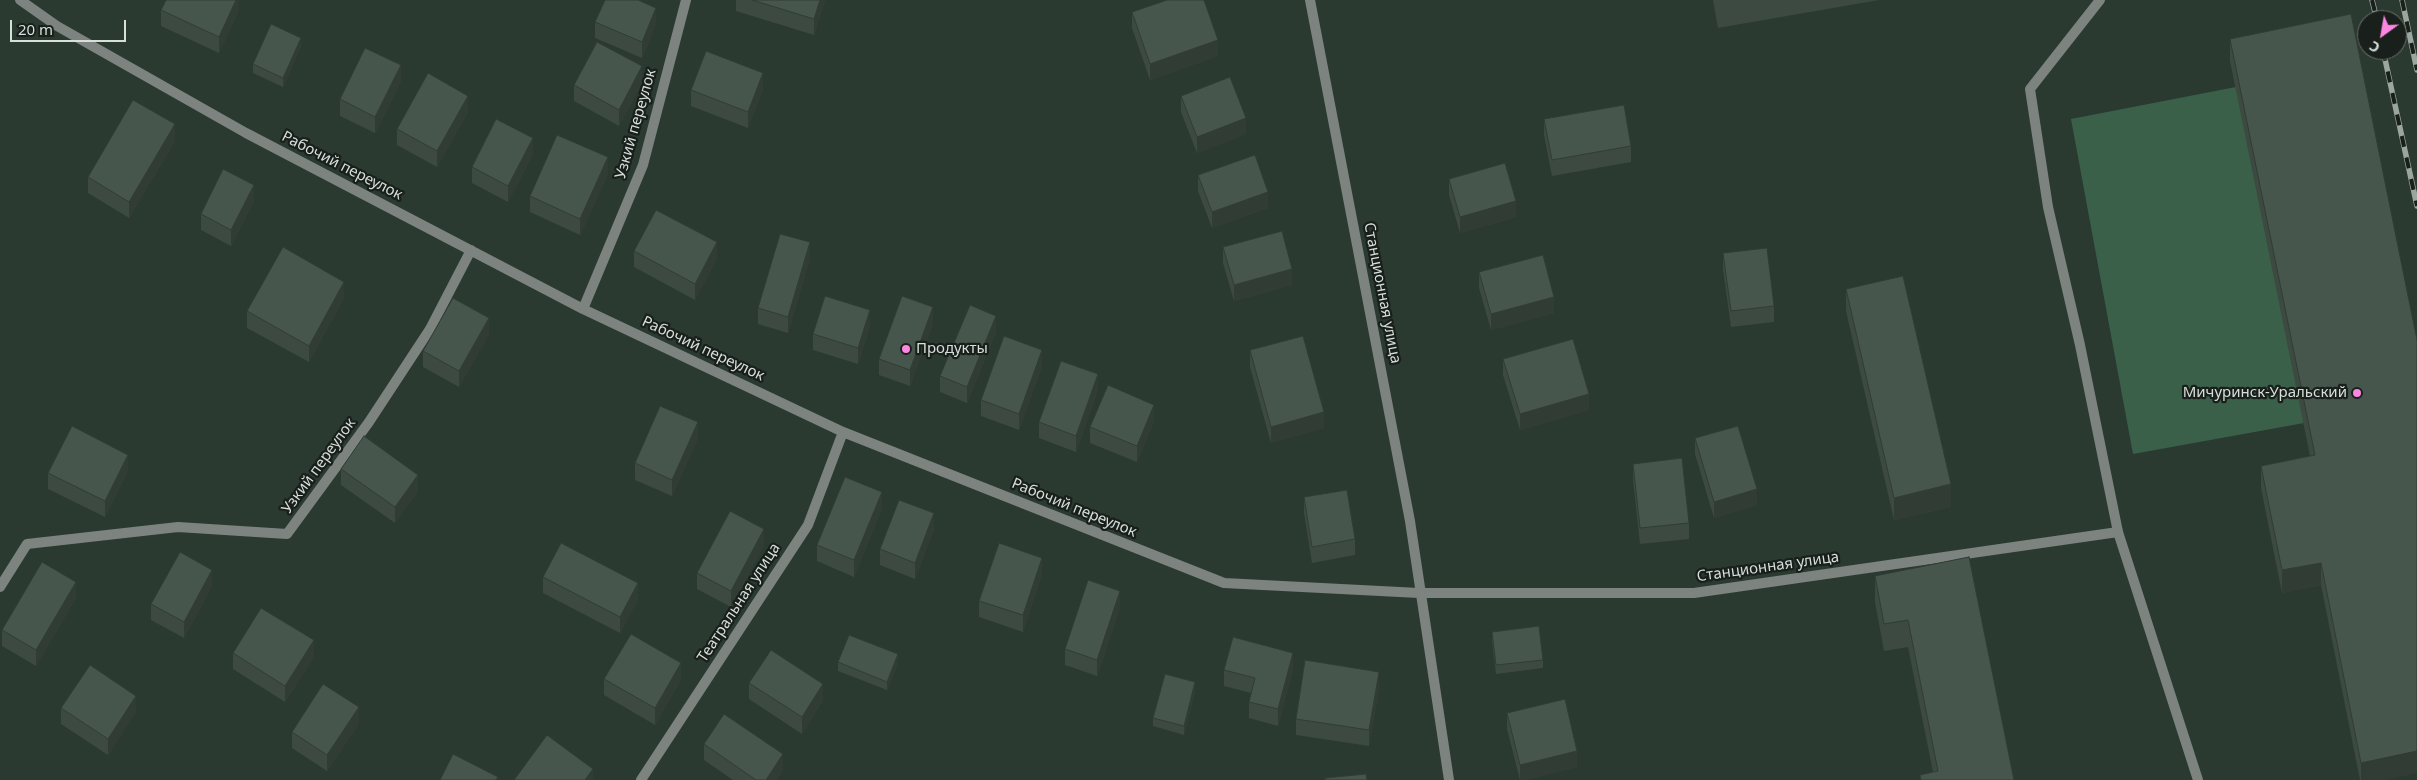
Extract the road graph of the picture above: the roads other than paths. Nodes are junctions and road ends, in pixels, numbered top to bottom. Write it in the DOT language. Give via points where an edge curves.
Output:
graph roads {
  1 [pos="20,0"];
  2 [pos="686,0"];
  3 [pos="1310,0"];
  4 [pos="2100,0"];
  5 [pos="471,250"];
  6 [pos="583,309"];
  7 [pos="843,432"];
  8 [pos="2118,532"];
  9 [pos="0,587"];
  10 [pos="1419,593"];
  11 [pos="641,780"];
  12 [pos="1450,780"];
  13 [pos="2198,780"];
  1 -- 5 [label="street, Рабочий переулок" via="57,26 246,133"];
  2 -- 6 [label="street, Узкий переулок" via="643,165"];
  3 -- 10 [label="street, Станционная улица" via="1410,521"];
  4 -- 8 [label="street" via="2030,89 2048,207"];
  5 -- 6 [label="street, Рабочий переулок"];
  5 -- 9 [label="street, Узкий переулок" via="420,344 369,422 287,534 178,527 27,544"];
  6 -- 7 [label="street, Рабочий переулок"];
  7 -- 10 [label="street, Рабочий переулок" via="1224,583"];
  7 -- 11 [label="street, Театральная улица" via="808,525"];
  8 -- 10 [label="street, Станционная улица" via="1694,593"];
  8 -- 13 [label="street"];
  10 -- 12 [label="street, Станционная улица"];
}
